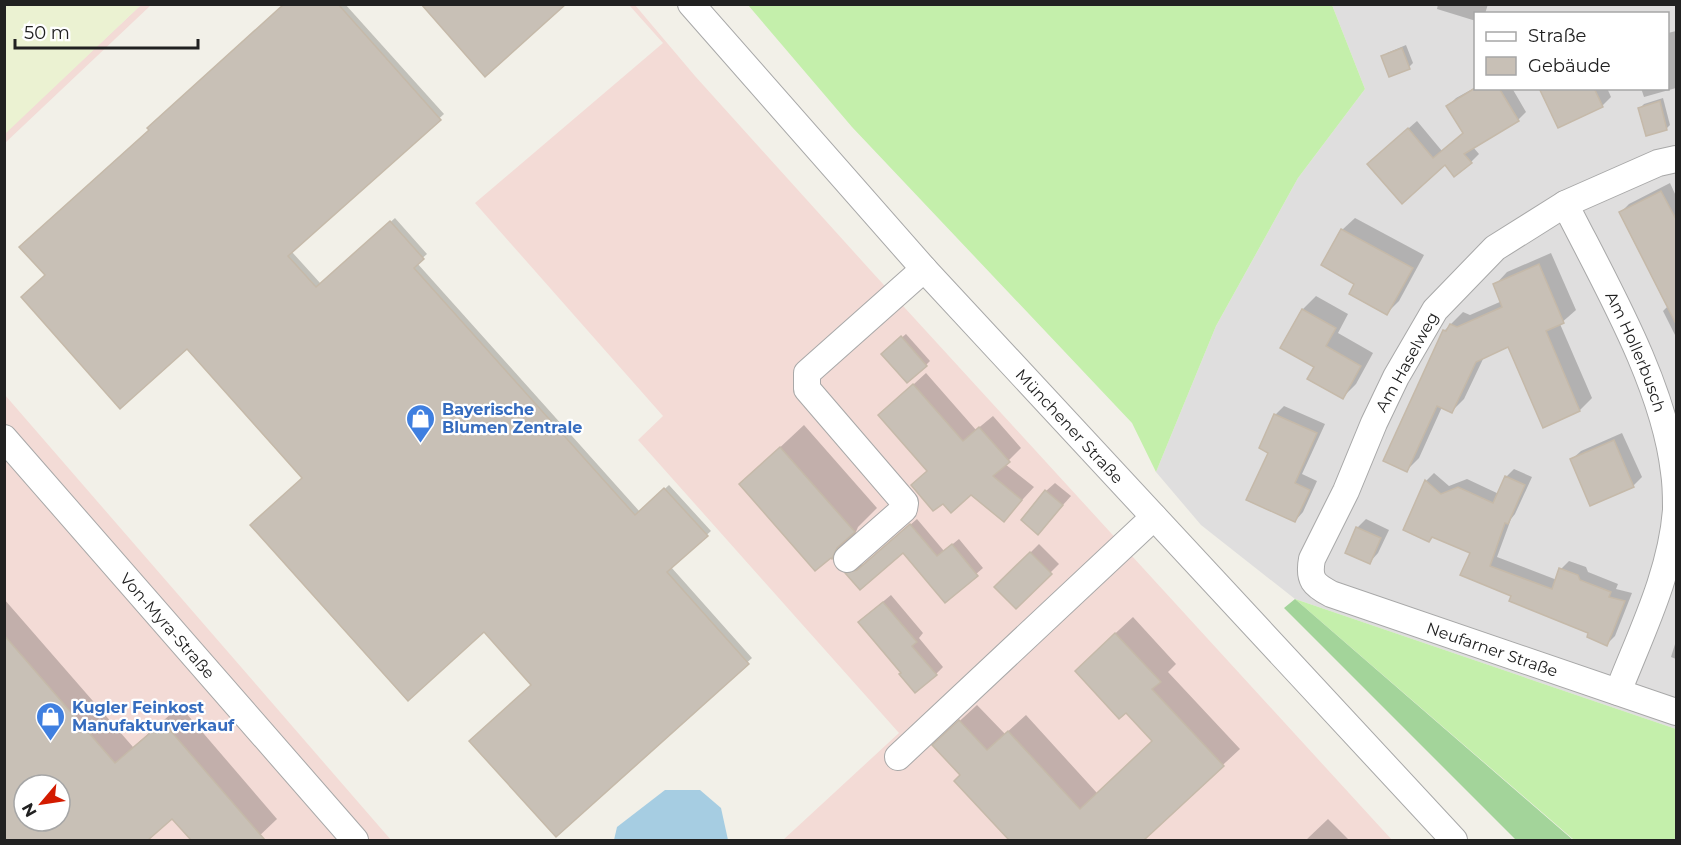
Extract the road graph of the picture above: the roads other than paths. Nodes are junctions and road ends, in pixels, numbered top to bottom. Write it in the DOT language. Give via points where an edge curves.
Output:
graph roads {
  1 [pos="692,4"];
  2 [pos="1677,159"];
  3 [pos="1565,204"];
  4 [pos="924,268"];
  5 [pos="4,438"];
  6 [pos="1677,509"];
  7 [pos="1154,517"];
  8 [pos="848,559"];
  9 [pos="1312,579"];
  10 [pos="1618,692"];
  11 [pos="1677,712"];
  12 [pos="898,758"];
  13 [pos="355,840"];
  14 [pos="1454,840"];
  1 -- 4 [label="street, Münchener Straße"];
  2 -- 3 [label="street, Am Haselweg" via="1658,163"];
  3 -- 6 [label="street, Am Hollerbusch" via="1636,347 1654,393 1674,470"];
  3 -- 9 [label="street, Am Haselweg" via="1495,248 1435,310 1374,423 1312,559"];
  4 -- 7 [label="street, Münchener Straße"];
  4 -- 8 [label="street" via="807,373 807,389 905,503 904,509"];
  5 -- 13 [label="street, Von-Myra-Straße"];
  6 -- 10 [label="street, Am Hollerbusch" via="1674,538 1662,580"];
  7 -- 12 [label="street"];
  7 -- 14 [label="street, Münchener Straße"];
  9 -- 10 [label="street, Neufarner Straße" via="1331,594"];
  10 -- 11 [label="street, Neufarner Straße"];
}
